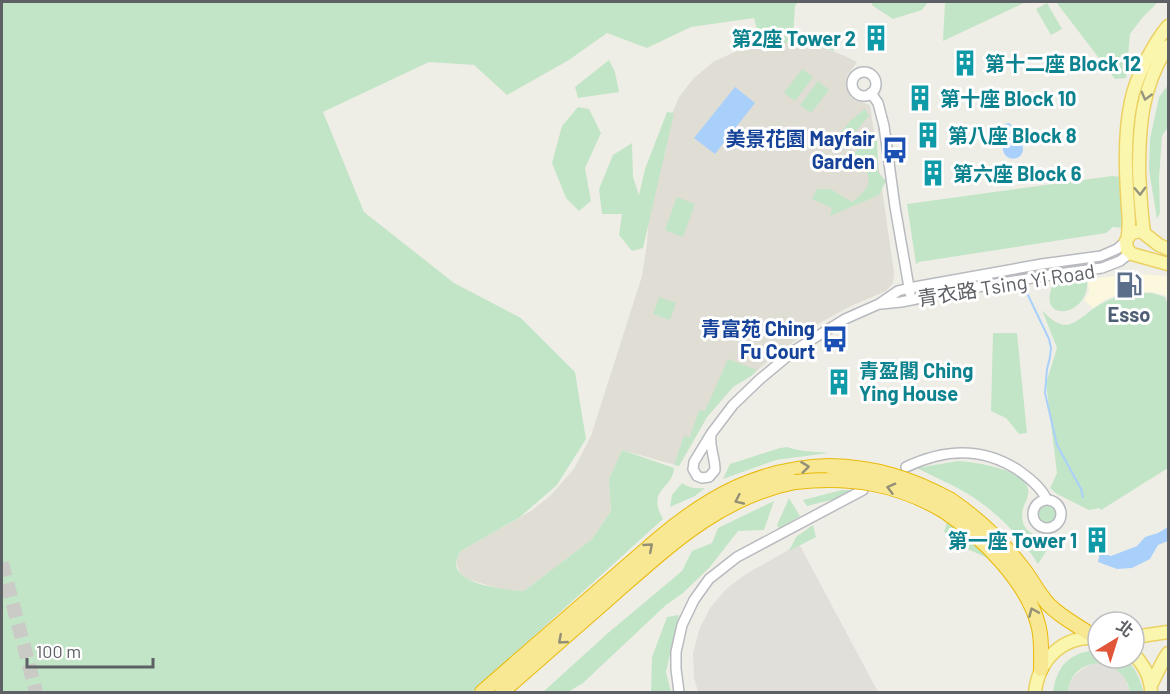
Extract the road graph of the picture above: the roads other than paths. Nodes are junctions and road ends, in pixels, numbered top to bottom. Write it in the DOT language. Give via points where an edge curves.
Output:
graph roads {
  1 [pos="1168,26"];
  2 [pos="1168,46"];
  3 [pos="871,93"];
  4 [pos="1147,235"];
  5 [pos="1131,246"];
  6 [pos="1168,249"];
  7 [pos="1168,264"];
  8 [pos="909,288"];
  9 [pos="911,299"];
  10 [pos="879,304"];
  11 [pos="711,434"];
  12 [pos="906,468"];
  13 [pos="862,490"];
  14 [pos="1047,500"];
  15 [pos="948,506"];
  16 [pos="1086,631"];
  17 [pos="1168,632"];
  18 [pos="1146,635"];
  19 [pos="1086,638"];
  20 [pos="1168,653"];
  21 [pos="1041,669"];
  22 [pos="1146,670"];
  23 [pos="1151,689"];
  24 [pos="482,693"];
  25 [pos="502,693"];
  26 [pos="679,693"];
  27 [pos="1035,693"];
  1 -- 5 [label="main road" via="1143,67 1131,99 1126,137"];
  2 -- 4 [label="main road, one-way" via="1151,78 1142,113 1140,193"];
  3 -- 8 [label="street" via="884,126"];
  4 -- 5 [label="main road" via="1134,231"];
  4 -- 5 [label="main road" via="1148,251"];
  4 -- 6 [label="main road"];
  5 -- 7 [label="main road"];
  5 -- 8 [label="street, 青衣路 Tsing Yi Road" via="1101,256"];
  5 -- 9 [label="street, 青衣路 Tsing Yi Road" via="1114,264 1102,268"];
  8 -- 9 [label="street"];
  8 -- 10 [label="street, 青衣路 Tsing Yi Road"];
  9 -- 10 [label="street, 青衣路 Tsing Yi Road"];
  10 -- 11 [label="street, 青衣路 Tsing Yi Road" via="844,319 795,350 745,393"];
  12 -- 14 [label="street" via="939,454 975,453 1009,464 1024,474"];
  13 -- 26 [label="street" via="737,557 709,579 682,625 676,652"];
  15 -- 16 [label="highway" via="969,512 999,539 1057,612"];
  21 -- 15 [label="highway, one-way" via="1039,627 1029,601 992,552"];
  24 -- 15 [label="highway, one-way, bridge" via="676,524 725,492 758,478 794,469 850,466 921,484"];
  15 -- 25 [label="highway, one-way, bridge" via="887,486 850,480 781,484 751,495 714,514 676,541"];
  17 -- 18 [label="main road"];
  19 -- 21 [label="main road" via="1064,645"];
  20 -- 23 [label="main road"];
  21 -- 27 [label="main road"];
  22 -- 23 [label="main road"];
}
